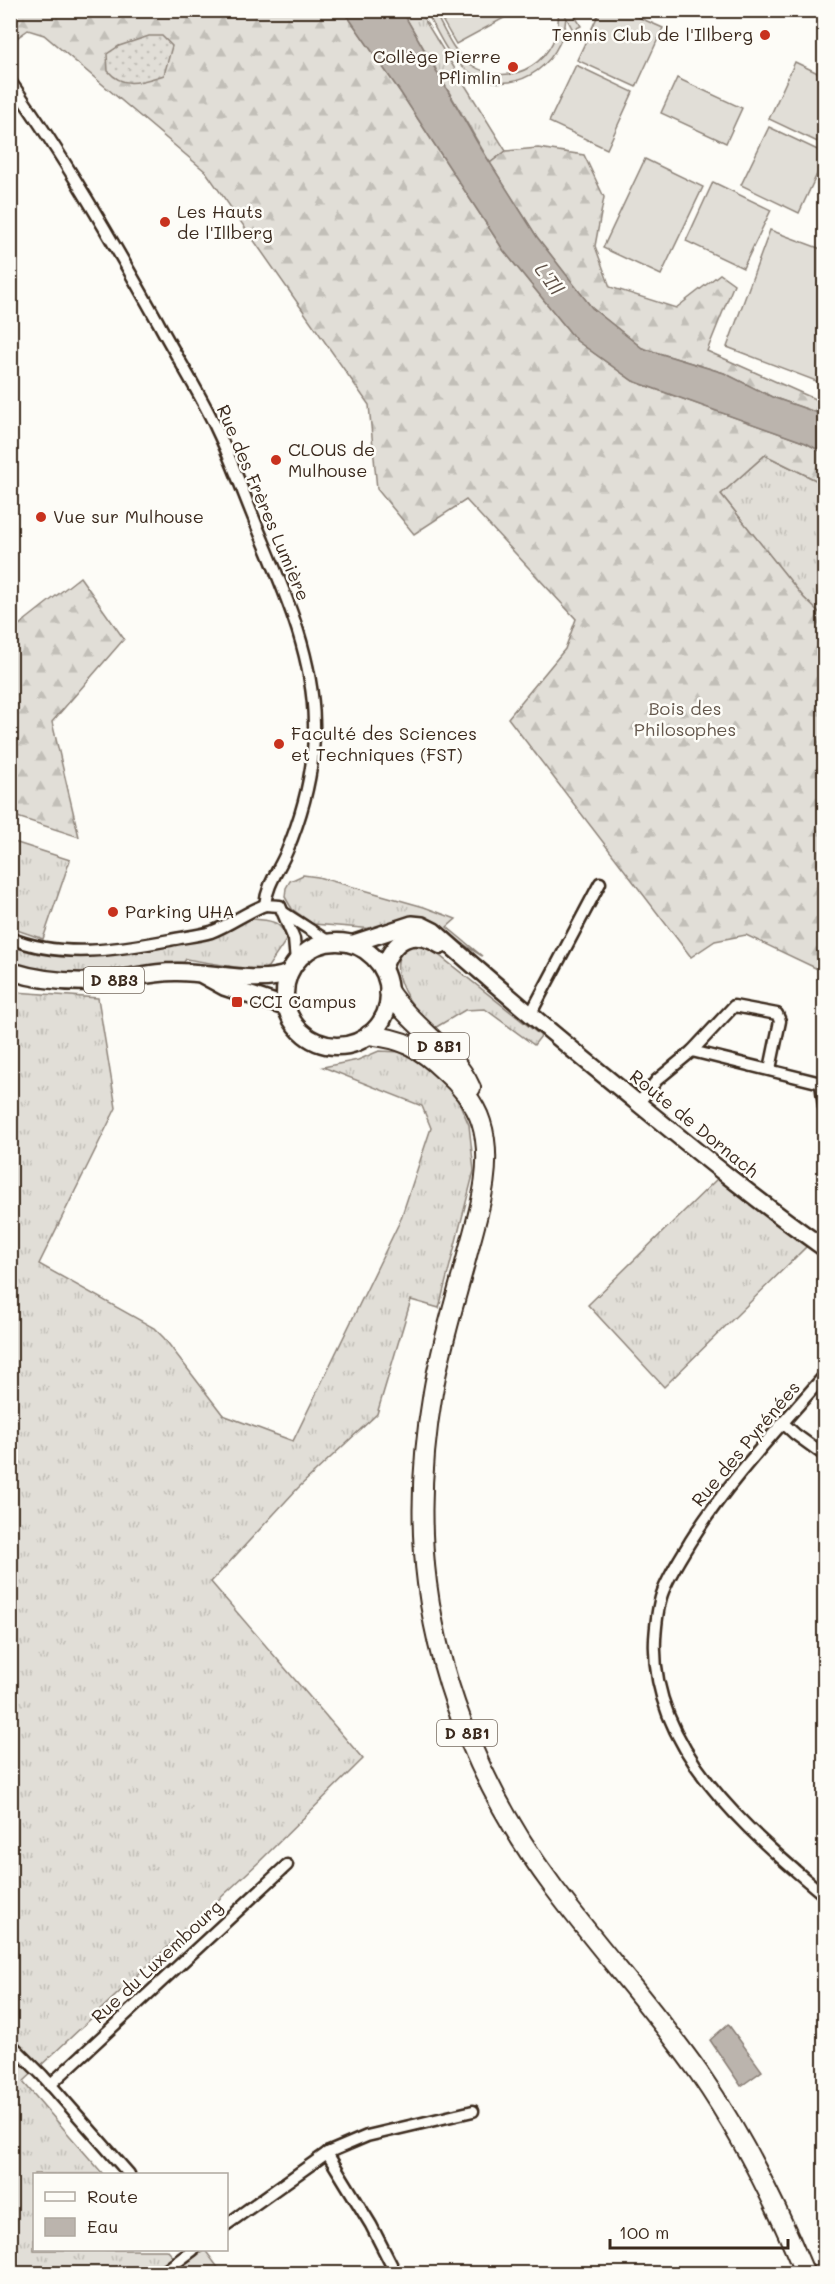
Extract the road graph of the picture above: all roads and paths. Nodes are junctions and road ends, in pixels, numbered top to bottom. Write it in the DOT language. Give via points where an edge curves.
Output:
graph roads {
  1 [pos="10,81"];
  2 [pos="600,883"];
  3 [pos="265,905"];
  4 [pos="282,909"];
  5 [pos="10,938"];
  6 [pos="329,942"];
  7 [pos="351,944"];
  8 [pos="463,958"];
  9 [pos="292,967"];
  10 [pos="383,970"];
  11 [pos="10,971"];
  12 [pos="203,975"];
  13 [pos="389,992"];
  14 [pos="286,1007"];
  15 [pos="536,1020"];
  16 [pos="369,1035"];
  17 [pos="692,1051"];
  18 [pos="770,1069"];
  19 [pos="823,1082"];
  20 [pos="638,1104"];
  21 [pos="475,1107"];
  22 [pos="825,1107"];
  23 [pos="825,1248"];
  24 [pos="825,1376"];
  25 [pos="783,1423"];
  26 [pos="825,1455"];
  27 [pos="287,1864"];
  28 [pos="825,1895"];
  29 [pos="10,2043"];
  30 [pos="50,2085"];
  31 [pos="473,2111"];
  32 [pos="327,2153"];
  33 [pos="127,2173"];
  34 [pos="228,2224"];
  35 [pos="182,2254"];
  36 [pos="160,2274"];
  37 [pos="396,2274"];
  38 [pos="806,2274"];
  1 -- 3 [label="street, Rue des Frères Lumière" via="118,249 217,430 306,655 312,684 312,767 301,813 266,891"];
  2 -- 15 [label="street"];
  3 -- 4 [label="street"];
  3 -- 5 [label="street" via="211,932 148,944 69,951"];
  4 -- 6 [label="street"];
  4 -- 9 [label="street" via="294,939"];
  6 -- 7 [label="main road"];
  6 -- 9 [label="main road" via="307,951"];
  7 -- 8 [label="main road" via="396,928 422,925"];
  7 -- 10 [label="main road" via="370,954"];
  8 -- 10 [label="main road" via="433,940 412,937 391,950"];
  8 -- 15 [label="main road, Route de Dornach"];
  9 -- 12 [label="main road, D 8B3" via="271,978"];
  9 -- 14 [label="main road" via="284,995"];
  10 -- 13 [label="main road"];
  11 -- 12 [label="main road, D 8B3" via="73,982 176,972"];
  12 -- 14 [label="main road, D 8B3" via="225,987"];
  13 -- 16 [label="main road" via="387,1008"];
  13 -- 21 [label="highway, D 8B1" via="466,1075"];
  14 -- 16 [label="main road" via="295,1026 316,1042 346,1046"];
  15 -- 20 [label="main road, Route de Dornach"];
  16 -- 21 [label="highway, D 8B1" via="402,1041 423,1052 453,1078"];
  17 -- 18 [label="street"];
  17 -- 18 [label="street" via="734,1006 777,1014 780,1021"];
  17 -- 20 [label="street" via="657,1080"];
  18 -- 19 [label="street"];
  19 -- 22 [label="street"];
  20 -- 23 [label="main road, Route de Dornach" via="755,1199"];
  21 -- 38 [label="highway, D 8B1" via="484,1132 483,1184 433,1391 421,1488 427,1586 455,1703 492,1792 518,1836 698,2072 734,2128"];
  24 -- 25 [label="street, Rue des Pyrénées"];
  25 -- 26 [label="street"];
  25 -- 28 [label="street, Rue des Pyrénées" via="701,1524 673,1570 656,1621 654,1661 668,1712 702,1775 768,1846"];
  27 -- 30 [label="street, Rue du Luxembourg"];
  29 -- 30 [label="street"];
  30 -- 33 [label="street"];
  31 -- 32 [label="street" via="367,2136"];
  32 -- 34 [label="street"];
  32 -- 37 [label="street"];
  35 -- 36 [label="street"];
}
